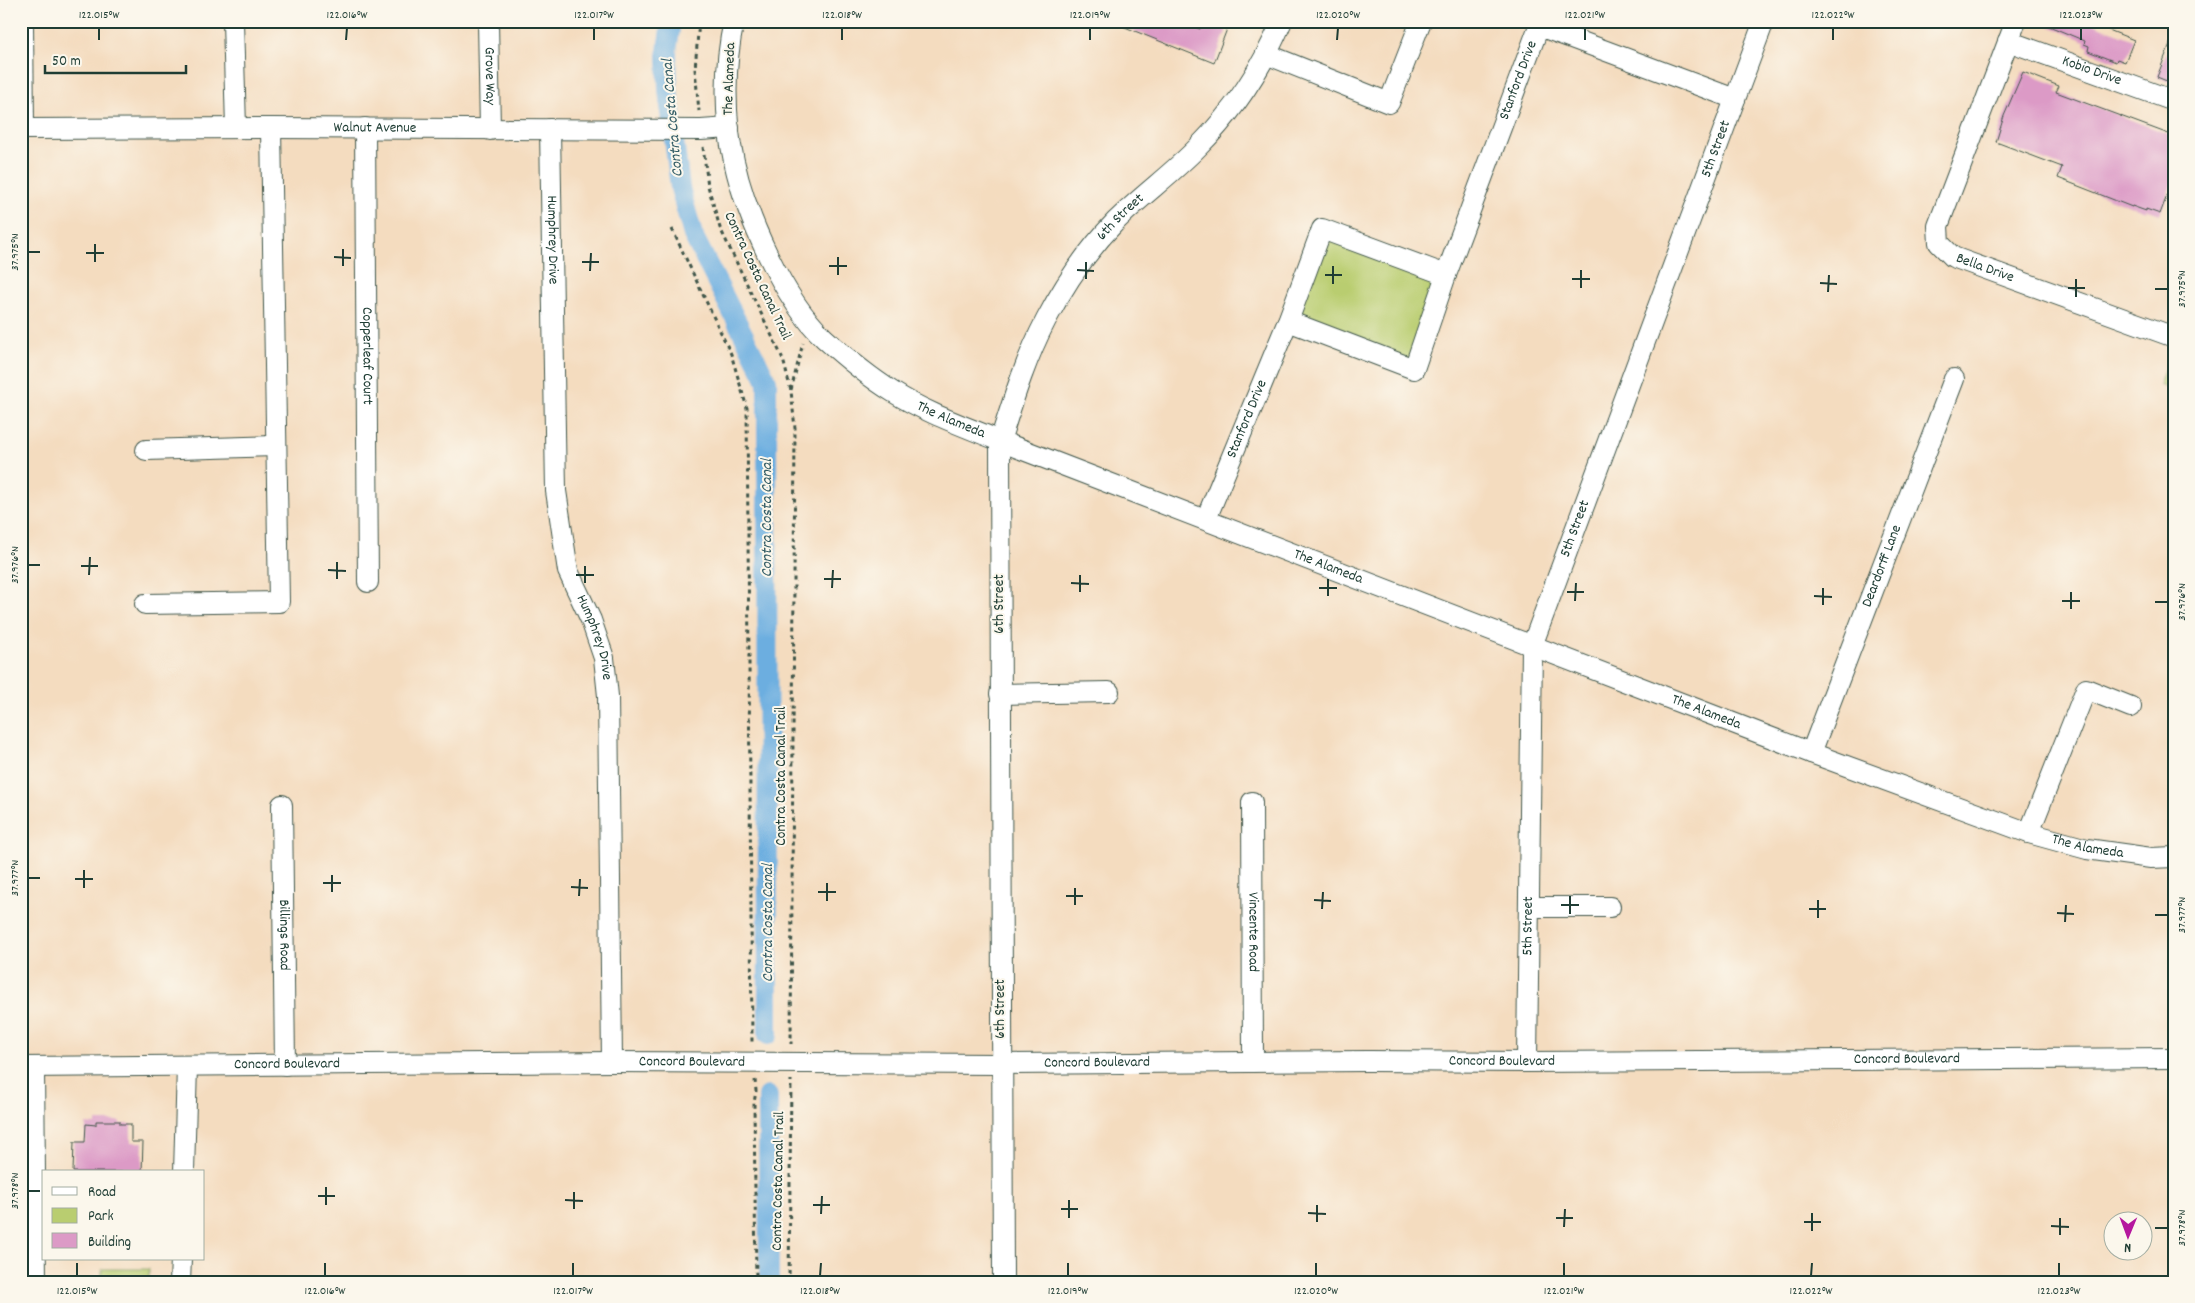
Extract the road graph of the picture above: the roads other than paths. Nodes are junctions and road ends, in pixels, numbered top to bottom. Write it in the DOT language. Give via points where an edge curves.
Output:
graph roads {
  1 [pos="23,21"];
  2 [pos="233,21"];
  3 [pos="488,21"];
  4 [pos="734,21"];
  5 [pos="1282,21"];
  6 [pos="1421,21"];
  7 [pos="1764,21"];
  8 [pos="2016,21"];
  9 [pos="2008,41"];
  10 [pos="1266,54"];
  11 [pos="1735,99"];
  12 [pos="2174,102"];
  13 [pos="236,128"];
  14 [pos="271,128"];
  15 [pos="364,128"];
  16 [pos="729,128"];
  17 [pos="23,129"];
  18 [pos="550,129"];
  19 [pos="490,130"];
  20 [pos="1446,275"];
  21 [pos="1288,321"];
  22 [pos="2174,337"];
  23 [pos="1954,379"];
  24 [pos="1000,440"];
  25 [pos="276,446"];
  26 [pos="146,450"];
  27 [pos="1206,519"];
  28 [pos="368,582"];
  29 [pos="145,604"];
  30 [pos="1532,646"];
  31 [pos="1108,692"];
  32 [pos="1000,694"];
  33 [pos="2131,707"];
  34 [pos="1811,753"];
  35 [pos="1252,802"];
  36 [pos="282,805"];
  37 [pos="2029,833"];
  38 [pos="2174,857"];
  39 [pos="1529,907"];
  40 [pos="1610,907"];
  41 [pos="2174,1058"];
  42 [pos="612,1062"];
  43 [pos="1254,1062"];
  44 [pos="1527,1062"];
  45 [pos="1001,1064"];
  46 [pos="285,1065"];
  47 [pos="187,1066"];
  48 [pos="28,1067"];
  49 [pos="184,1170"];
  50 [pos="181,1260"];
  51 [pos="36,1282"];
  52 [pos="180,1282"];
  53 [pos="1003,1282"];
  1 -- 17 [label="street"];
  2 -- 13 [label="street"];
  3 -- 19 [label="street, Grove Way"];
  4 -- 16 [label="street, The Alameda" via="727,74"];
  5 -- 10 [label="street, 6th Street"];
  6 -- 10 [label="street" via="1389,103"];
  7 -- 11 [label="street, 5th Street"];
  8 -- 9 [label="street, Bella Drive"];
  9 -- 12 [label="street, Kobio Drive"];
  9 -- 22 [label="street, Bella Drive" via="1938,226 1939,243 1953,257"];
  10 -- 24 [label="street, 6th Street" via="1233,107 1199,147 1117,221 1075,272 1045,320"];
  11 -- 20 [label="street, Stanford Drive" via="1539,26"];
  11 -- 30 [label="street, 5th Street"];
  13 -- 14 [label="street, Walnut Avenue"];
  13 -- 17 [label="street, Walnut Avenue"];
  14 -- 15 [label="street, Walnut Avenue"];
  14 -- 25 [label="street"];
  15 -- 19 [label="street, Walnut Avenue"];
  15 -- 28 [label="street, Copperleaf Court"];
  16 -- 18 [label="street, Walnut Avenue"];
  16 -- 24 [label="street, The Alameda" via="734,161 764,248 782,284 824,338 893,392 945,419"];
  18 -- 19 [label="street, Walnut Avenue"];
  18 -- 42 [label="street, Humphrey Drive" via="556,491 568,571 591,620 604,658 608,696"];
  20 -- 21 [label="street, Stanford Drive" via="1322,229"];
  20 -- 21 [label="street, Stanford Drive" via="1414,369"];
  21 -- 27 [label="street, Stanford Drive"];
  23 -- 34 [label="street, Deardorff Lane"];
  24 -- 27 [label="street, The Alameda"];
  24 -- 32 [label="street, 6th Street"];
  25 -- 26 [label="street"];
  25 -- 29 [label="street" via="279,602"];
  27 -- 30 [label="street, The Alameda"];
  30 -- 34 [label="street, The Alameda"];
  30 -- 39 [label="street, 5th Street"];
  31 -- 32 [label="street"];
  32 -- 45 [label="street, 6th Street"];
  33 -- 37 [label="street" via="2086,689"];
  34 -- 37 [label="street, The Alameda"];
  35 -- 43 [label="street, Vincente Road"];
  36 -- 46 [label="street, Billings Road"];
  37 -- 38 [label="street, The Alameda" via="2087,849 2151,858"];
  39 -- 40 [label="street"];
  39 -- 44 [label="street, 5th Street"];
  41 -- 44 [label="street, Concord Boulevard"];
  42 -- 45 [label="street, Concord Boulevard"];
  42 -- 46 [label="street, Concord Boulevard"];
  43 -- 44 [label="street, Concord Boulevard"];
  43 -- 45 [label="street, Concord Boulevard"];
  45 -- 53 [label="street, 6th Street"];
  46 -- 47 [label="street, Concord Boulevard"];
  47 -- 48 [label="street, Concord Boulevard"];
  47 -- 49 [label="street"];
  48 -- 51 [label="street"];
  50 -- 52 [label="street"];
}
